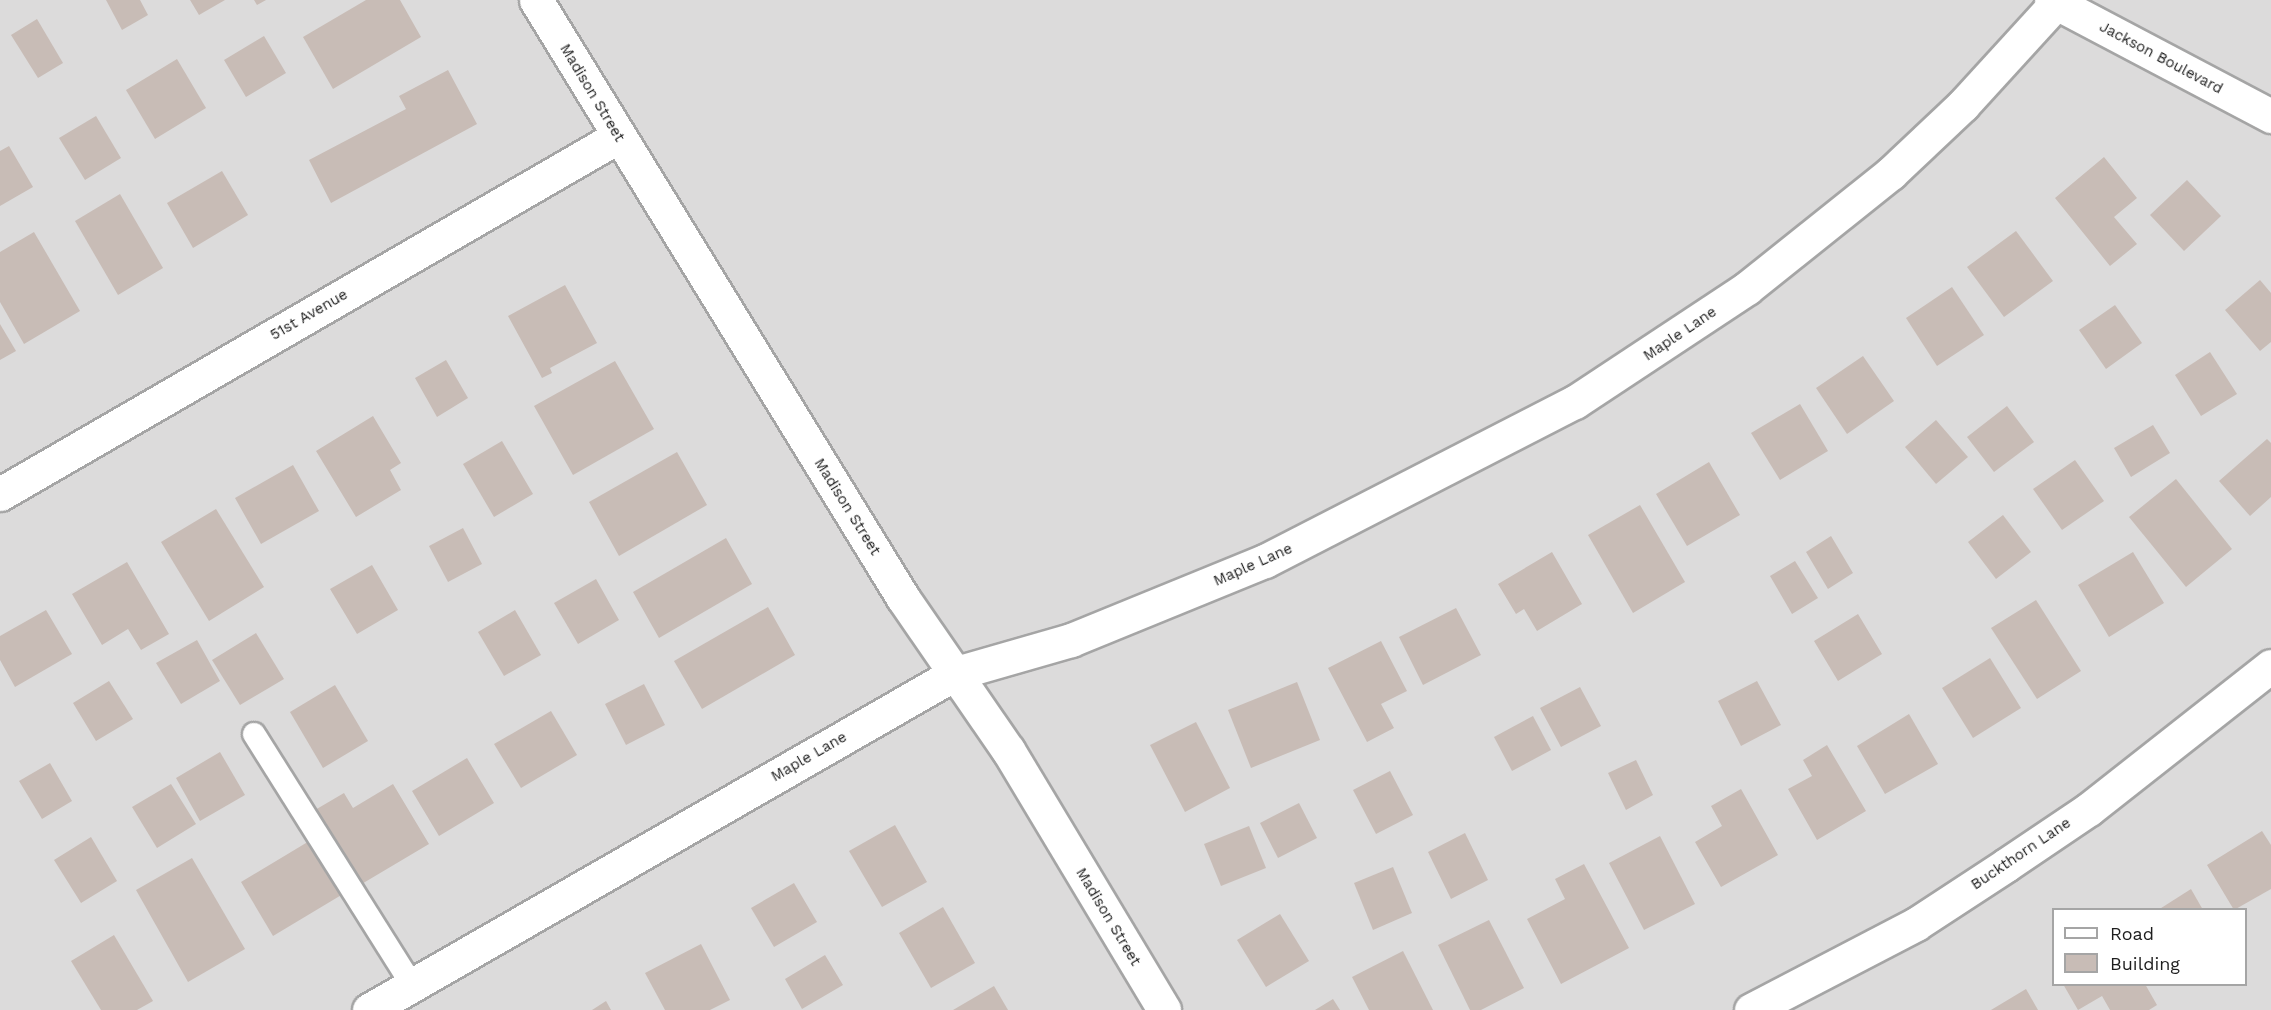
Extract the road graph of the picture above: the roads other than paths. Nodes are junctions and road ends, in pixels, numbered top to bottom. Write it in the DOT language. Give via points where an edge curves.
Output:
graph roads {
  1 [pos="536,0"];
  2 [pos="2056,1"];
  3 [pos="2271,116"];
  4 [pos="619,136"];
  5 [pos="0,494"];
  6 [pos="2271,666"];
  7 [pos="956,673"];
  8 [pos="254,734"];
  9 [pos="412,985"];
  10 [pos="369,1010"];
  11 [pos="1164,1010"];
  12 [pos="1750,1010"];
  1 -- 4 [label="street, Madison Street"];
  2 -- 3 [label="street, Jackson Boulevard"];
  2 -- 7 [label="street, Maple Lane" via="1963,105 1891,173 1747,288 1575,402 1265,561 1071,640"];
  4 -- 5 [label="street, 51st Avenue"];
  4 -- 7 [label="street, Madison Street" via="903,598"];
  6 -- 12 [label="street, Buckthorn Lane" via="2089,809 2006,865 1916,924"];
  7 -- 9 [label="street, Maple Lane"];
  7 -- 11 [label="street, Madison Street" via="1008,750"];
  8 -- 9 [label="lane"];
  9 -- 10 [label="street, Maple Lane"];
}
